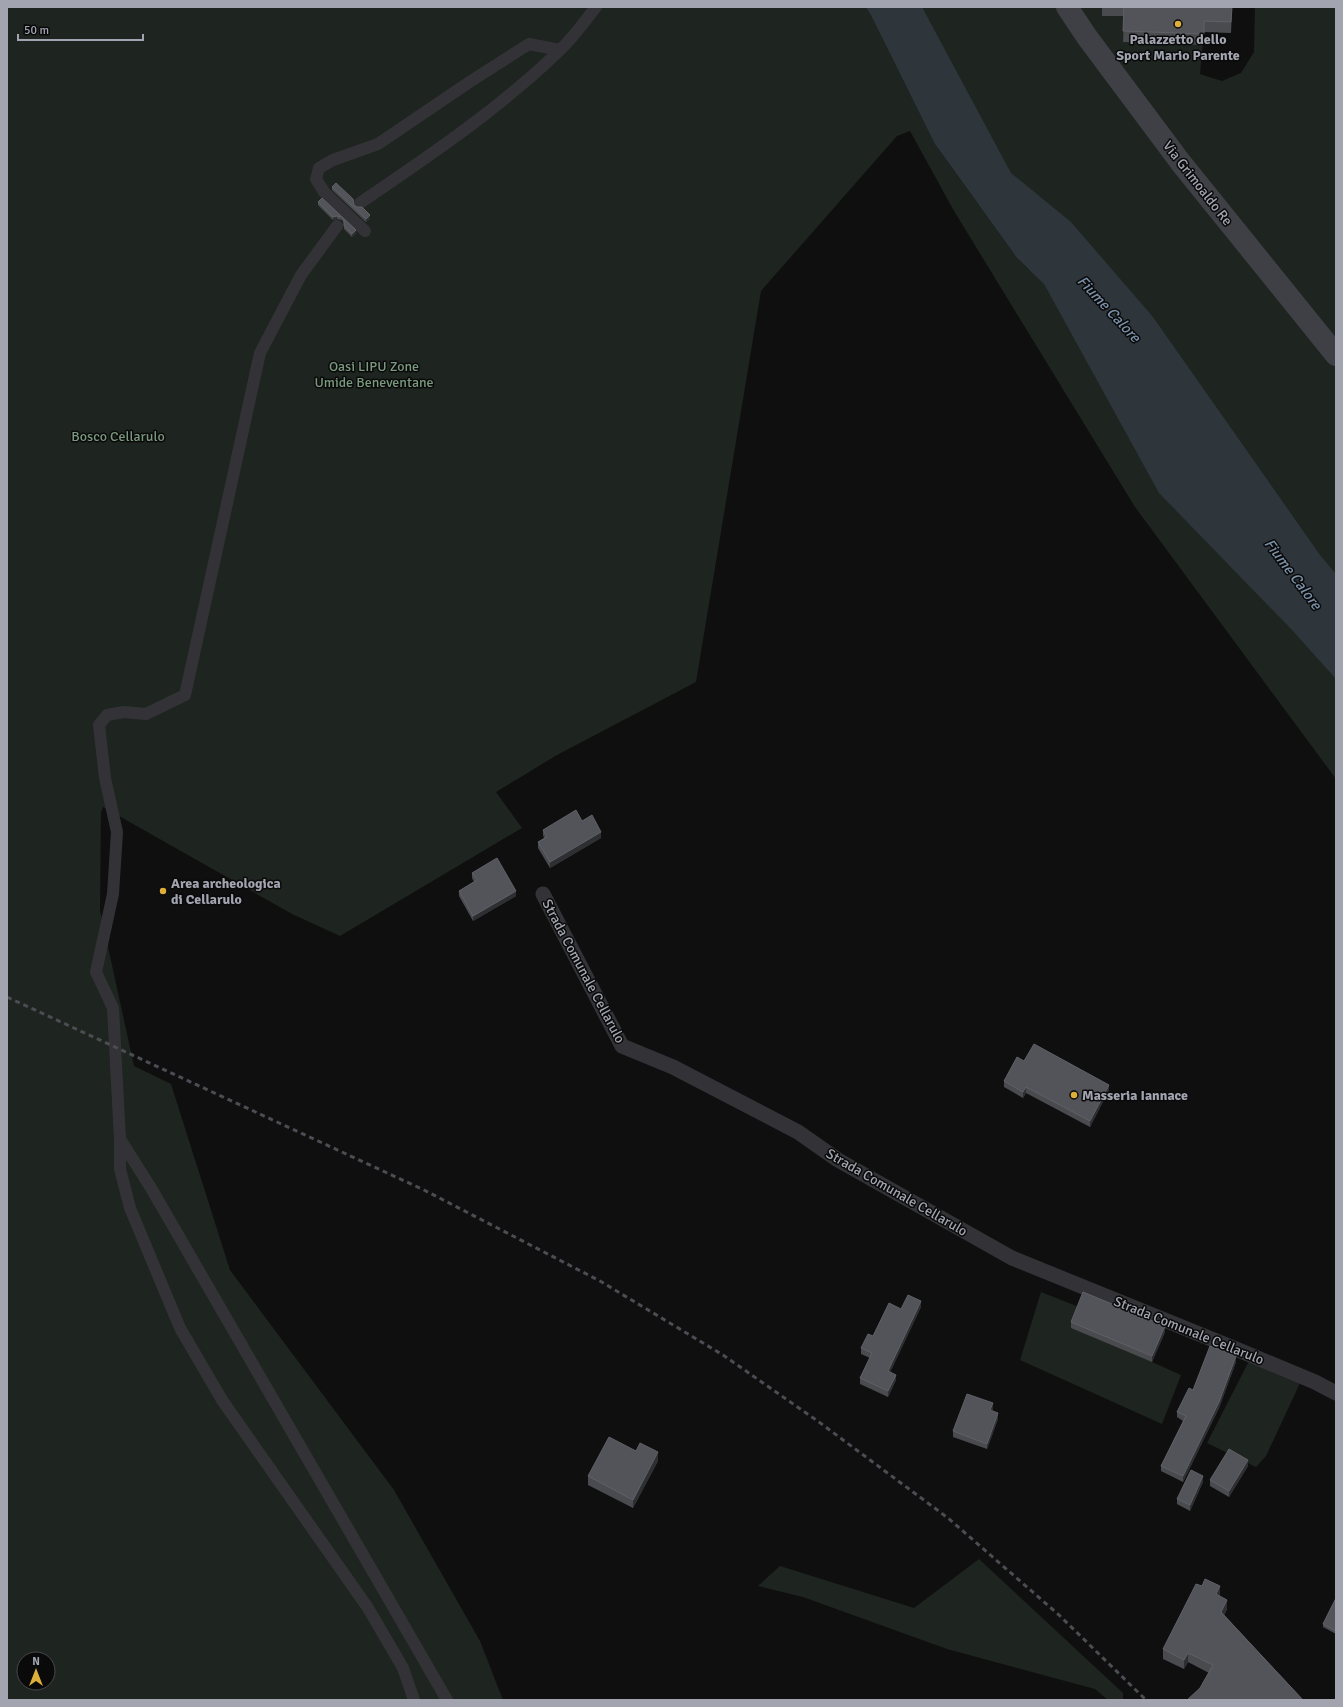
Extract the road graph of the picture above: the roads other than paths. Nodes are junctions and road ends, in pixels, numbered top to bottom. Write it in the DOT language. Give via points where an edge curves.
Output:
graph roads {
  1 [pos="596,7"];
  2 [pos="1067,7"];
  3 [pos="560,50"];
  4 [pos="360,203"];
  5 [pos="337,226"];
  6 [pos="365,231"];
  7 [pos="1336,355"];
  8 [pos="543,894"];
  9 [pos="120,1139"];
  10 [pos="1336,1392"];
  11 [pos="414,1700"];
  12 [pos="447,1700"];
  1 -- 3 [label="street"];
  2 -- 7 [label="main road, Via Grimoaldo Re" via="1181,163"];
  3 -- 4 [label="street" via="507,98 420,163"];
  3 -- 6 [label="street" via="529,44 378,144 333,160 319,168 316,179 324,192"];
  5 -- 9 [label="street" via="301,275 260,353 185,695 146,714 124,712 107,715 99,725 105,778 117,832 113,894 96,972 113,1008"];
  8 -- 10 [label="street, Strada Comunale Cellarulo" via="622,1046 673,1067 798,1132 838,1160 1012,1258"];
  9 -- 11 [label="street" via="120,1169 130,1208 180,1328 222,1400 368,1608 403,1668"];
  9 -- 12 [label="street" via="151,1188"];
}
